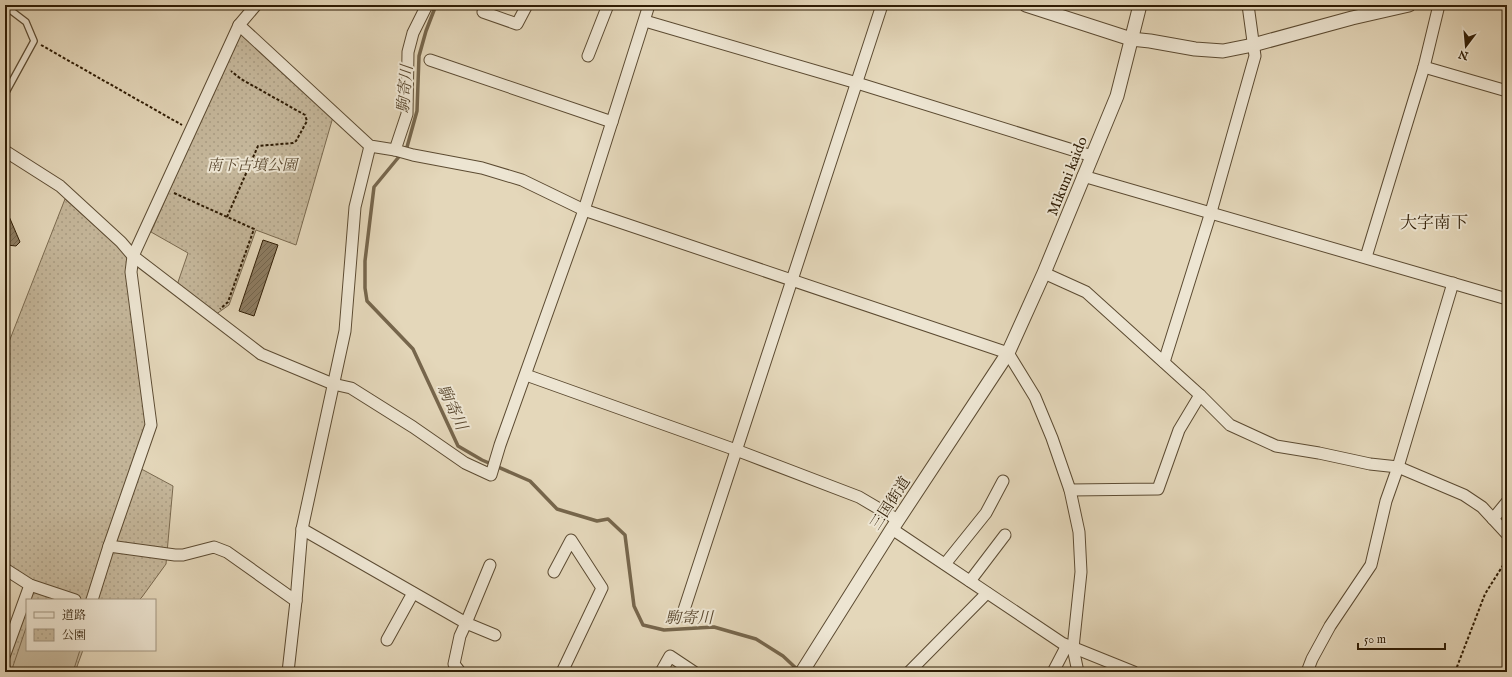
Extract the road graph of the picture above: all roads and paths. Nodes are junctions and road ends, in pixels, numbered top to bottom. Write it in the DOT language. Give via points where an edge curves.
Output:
graph roads {
  1 [pos="256,5"];
  2 [pos="427,5"];
  3 [pos="527,5"];
  4 [pos="608,5"];
  5 [pos="649,5"];
  6 [pos="882,5"];
  7 [pos="1026,5"];
  8 [pos="1140,5"];
  9 [pos="1248,5"];
  10 [pos="1409,5"];
  11 [pos="1439,5"];
  12 [pos="5,6"];
  13 [pos="482,12"];
  14 [pos="645,21"];
  15 [pos="239,25"];
  16 [pos="1131,39"];
  17 [pos="34,41"];
  18 [pos="1253,46"];
  19 [pos="588,56"];
  20 [pos="430,60"];
  21 [pos="222,63"];
  22 [pos="1424,67"];
  23 [pos="857,83"];
  24 [pos="1507,91"];
  25 [pos="5,94"];
  26 [pos="612,122"];
  27 [pos="192,130"];
  28 [pos="370,146"];
  29 [pos="395,150"];
  30 [pos="5,151"];
  31 [pos="1092,156"];
  32 [pos="1083,176"];
  33 [pos="164,189"];
  34 [pos="584,210"];
  35 [pos="1211,212"];
  36 [pos="227,217"];
  37 [pos="133,256"];
  38 [pos="1366,257"];
  39 [pos="1044,273"];
  40 [pos="792,280"];
  41 [pos="1453,283"];
  42 [pos="1507,299"];
  43 [pos="212,316"];
  44 [pos="1008,353"];
  45 [pos="1164,362"];
  46 [pos="526,375"];
  47 [pos="333,384"];
  48 [pos="1200,395"];
  49 [pos="736,450"];
  50 [pos="1398,468"];
  51 [pos="1003,481"];
  52 [pos="1070,490"];
  53 [pos="1507,502"];
  54 [pos="1493,519"];
  55 [pos="895,525"];
  56 [pos="302,529"];
  57 [pos="1507,534"];
  58 [pos="1006,535"];
  59 [pos="109,546"];
  60 [pos="1507,559"];
  61 [pos="945,564"];
  62 [pos="490,565"];
  63 [pos="5,569"];
  64 [pos="554,572"];
  65 [pos="970,581"];
  66 [pos="30,585"];
  67 [pos="987,592"];
  68 [pos="413,593"];
  69 [pos="72,599"];
  70 [pos="92,599"];
  71 [pos="296,601"];
  72 [pos="682,616"];
  73 [pos="466,623"];
  74 [pos="495,634"];
  75 [pos="387,640"];
  76 [pos="1073,648"];
  77 [pos="5,654"];
  78 [pos="288,672"];
  79 [pos="460,672"];
  80 [pos="562,672"];
  81 [pos="661,672"];
  82 [pos="694,672"];
  83 [pos="802,672"];
  84 [pos="909,672"];
  85 [pos="1053,672"];
  86 [pos="1078,672"];
  87 [pos="1134,672"];
  88 [pos="1307,672"];
  89 [pos="1455,672"];
  1 -- 15 [label="street"];
  2 -- 29 [label="street" via="413,33 408,52 407,114"];
  3 -- 13 [label="street" via="517,24"];
  4 -- 19 [label="street"];
  5 -- 14 [label="street"];
  6 -- 23 [label="street"];
  7 -- 16 [label="street"];
  8 -- 16 [label="street, Mikuni kaido"];
  9 -- 18 [label="street"];
  10 -- 18 [label="street"];
  11 -- 22 [label="street"];
  12 -- 17 [label="lane" via="26,22"];
  14 -- 23 [label="street"];
  14 -- 26 [label="street"];
  15 -- 21 [label="street"];
  15 -- 28 [label="street"];
  16 -- 18 [label="street" via="1223,51"];
  16 -- 31 [label="street, Mikuni kaido" via="1117,96"];
  17 -- 25 [label="lane"];
  17 -- 27 [label="path"];
  18 -- 35 [label="street" via="1255,56"];
  20 -- 26 [label="street"];
  21 -- 27 [label="street"];
  21 -- 36 [label="path" via="241,78 305,114 307,121 296,141 258,146"];
  22 -- 24 [label="street"];
  22 -- 38 [label="street"];
  23 -- 31 [label="street"];
  23 -- 40 [label="street"];
  26 -- 34 [label="street"];
  27 -- 33 [label="street"];
  28 -- 29 [label="street"];
  28 -- 47 [label="street" via="355,207 345,331"];
  29 -- 34 [label="street" via="482,168 522,180"];
  30 -- 37 [label="street" via="60,186"];
  31 -- 32 [label="street, Mikuni kaido"];
  32 -- 35 [label="street"];
  32 -- 39 [label="street, Mikuni kaido"];
  33 -- 36 [label="path"];
  33 -- 37 [label="street"];
  34 -- 40 [label="street"];
  34 -- 46 [label="street"];
  35 -- 38 [label="street"];
  35 -- 45 [label="street"];
  36 -- 43 [label="path" via="254,229 228,302"];
  37 -- 43 [label="street"];
  37 -- 59 [label="street" via="131,272 151,425"];
  38 -- 41 [label="street"];
  39 -- 44 [label="street, Mikuni kaido"];
  39 -- 45 [label="street" via="1086,292"];
  40 -- 44 [label="street"];
  40 -- 49 [label="street"];
  41 -- 42 [label="street"];
  41 -- 50 [label="street"];
  43 -- 47 [label="street" via="261,354"];
  44 -- 52 [label="street" via="1035,397"];
  44 -- 55 [label="street, 三国街道"];
  45 -- 48 [label="street"];
  46 -- 47 [label="street" via="491,475 465,463 351,388"];
  46 -- 49 [label="street"];
  47 -- 56 [label="street"];
  48 -- 50 [label="street" via="1230,425 1276,446"];
  48 -- 52 [label="street" via="1179,430 1158,489"];
  49 -- 55 [label="street" via="859,496"];
  49 -- 72 [label="street"];
  50 -- 54 [label="street" via="1464,495 1482,507"];
  50 -- 88 [label="street" via="1386,501 1371,565 1330,626"];
  51 -- 61 [label="street" via="986,513"];
  52 -- 76 [label="street" via="1078,532 1081,572"];
  53 -- 54 [label="street"];
  54 -- 57 [label="street"];
  55 -- 61 [label="street"];
  55 -- 83 [label="street, 三国街道"];
  56 -- 68 [label="street"];
  56 -- 71 [label="street"];
  58 -- 65 [label="street"];
  59 -- 70 [label="street"];
  59 -- 71 [label="street" via="175,555 214,547 227,552"];
  60 -- 89 [label="path" via="1485,594"];
  61 -- 65 [label="street"];
  62 -- 73 [label="street"];
  63 -- 66 [label="street"];
  64 -- 80 [label="street" via="571,540 602,588"];
  65 -- 67 [label="street"];
  66 -- 69 [label="street"];
  66 -- 77 [label="street"];
  67 -- 76 [label="street"];
  67 -- 84 [label="street"];
  68 -- 73 [label="street"];
  68 -- 75 [label="street"];
  71 -- 78 [label="street"];
  73 -- 74 [label="street"];
  73 -- 79 [label="street" via="460,636 454,664"];
  76 -- 85 [label="street" via="1065,649"];
  76 -- 86 [label="street"];
  76 -- 87 [label="street"];
  81 -- 82 [label="street" via="670,656"];
}
